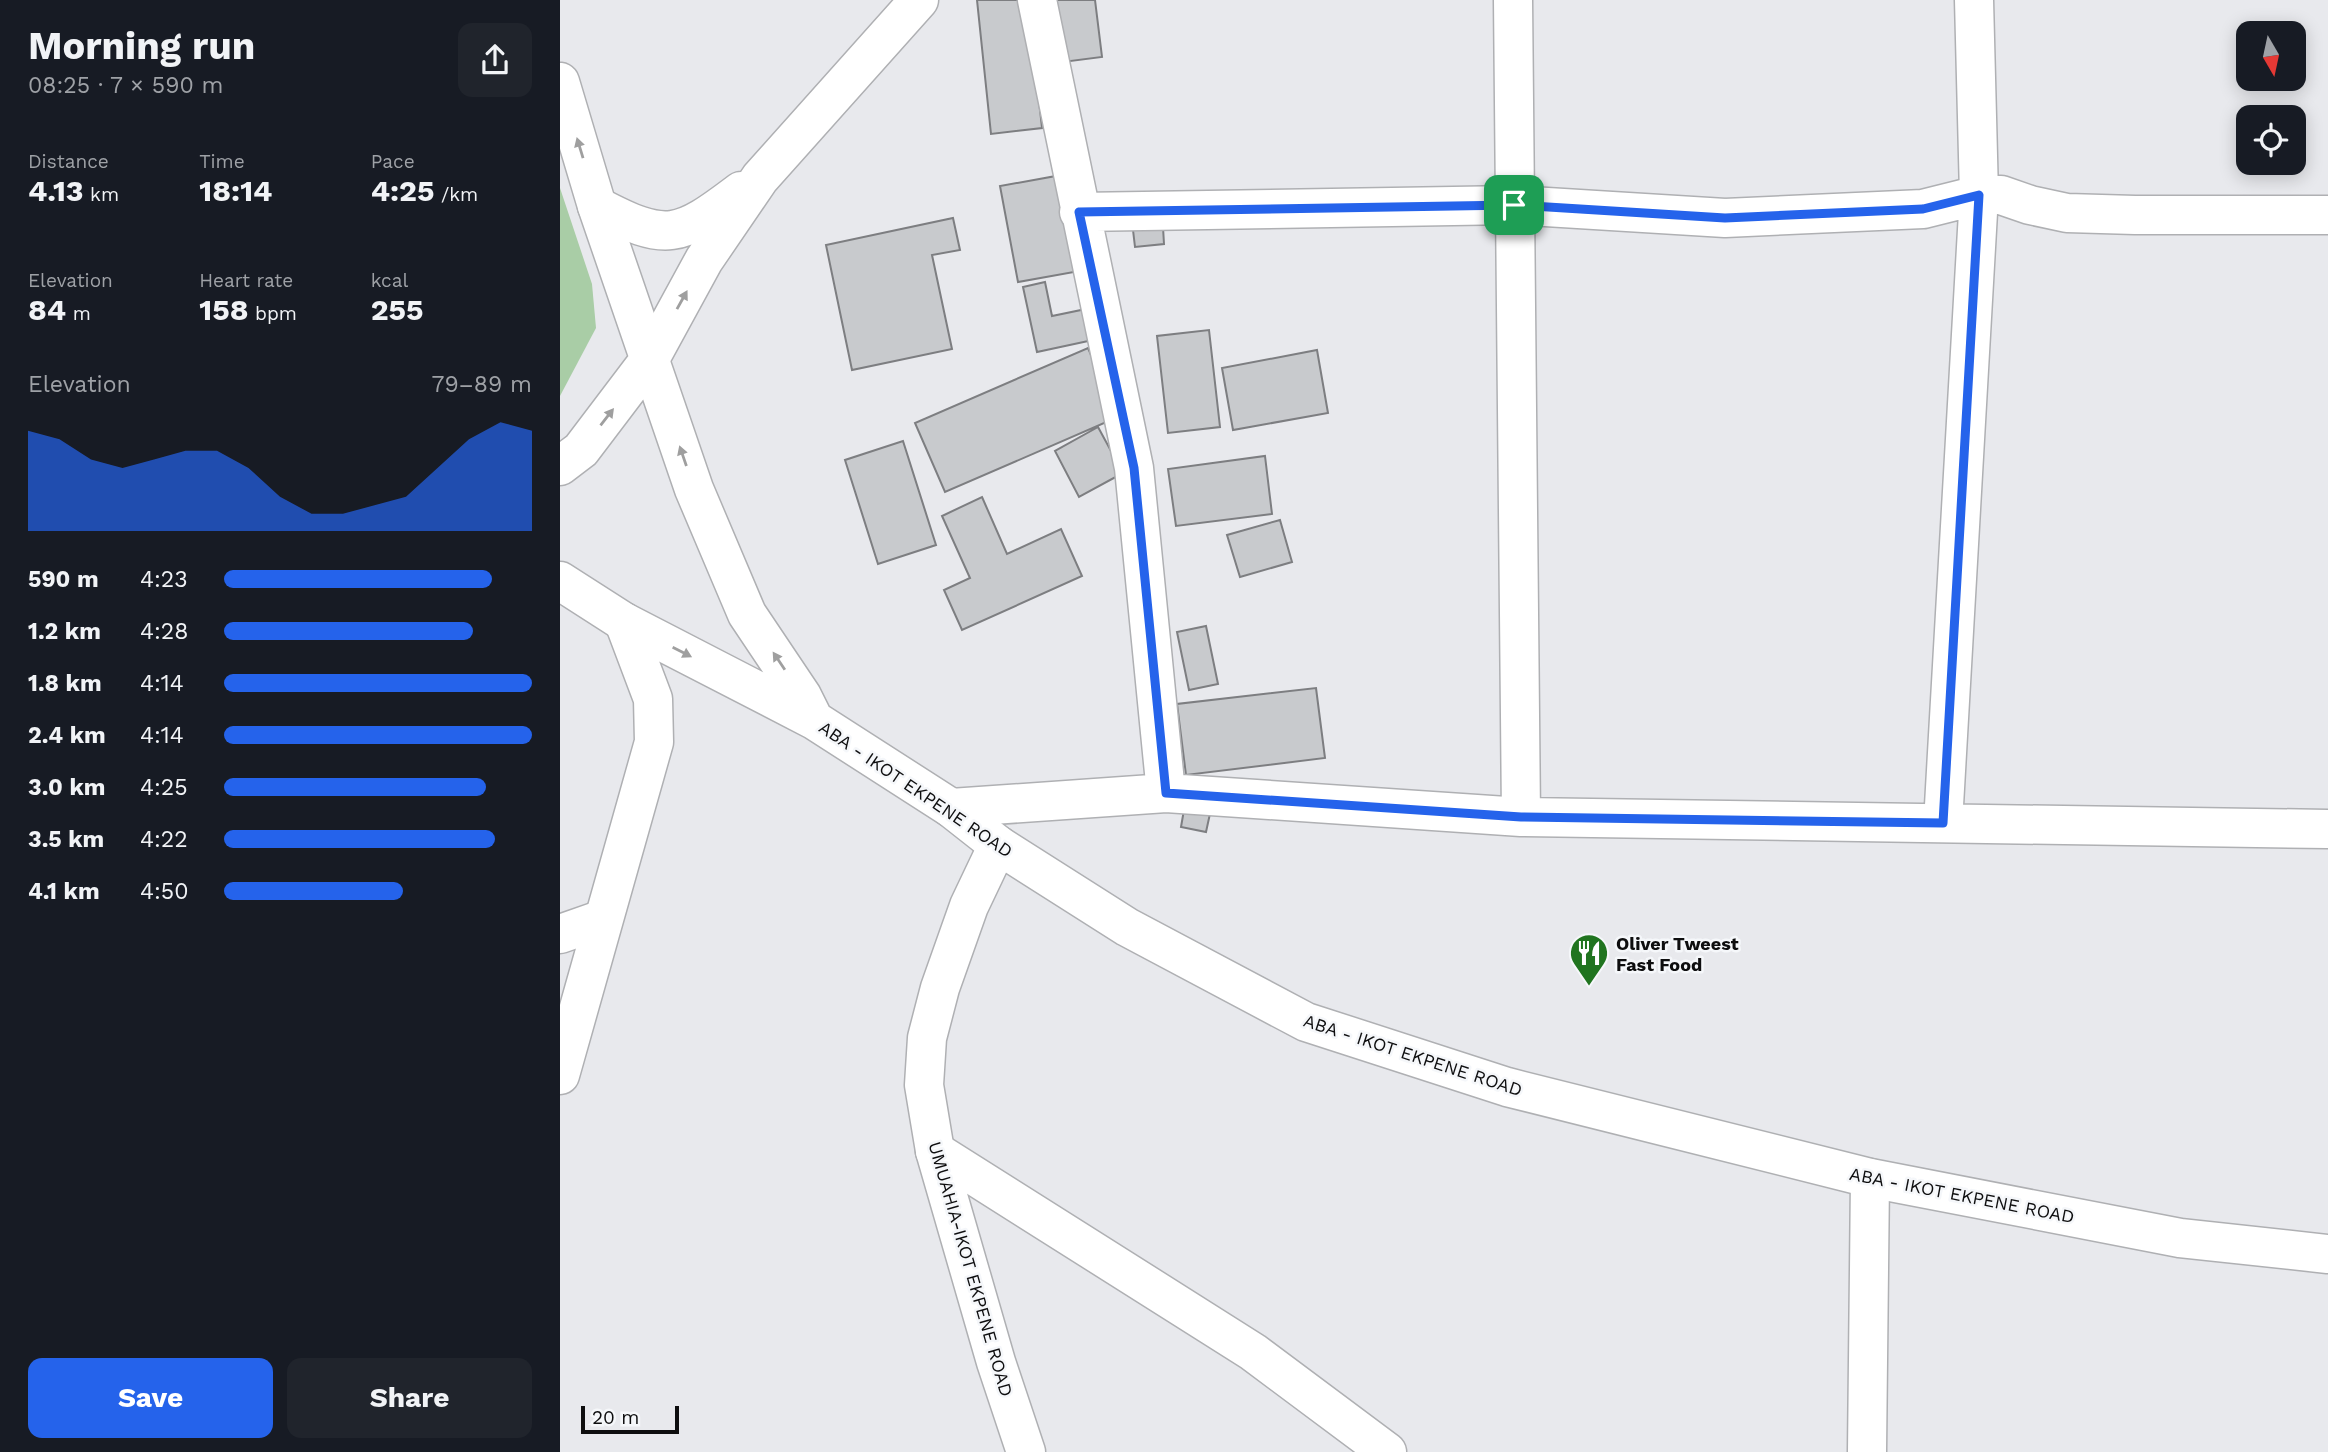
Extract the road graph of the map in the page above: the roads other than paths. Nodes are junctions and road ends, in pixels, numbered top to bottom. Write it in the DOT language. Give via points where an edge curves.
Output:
graph roads {
  1 [pos="919,0"];
  2 [pos="1037,0"];
  3 [pos="1513,0"];
  4 [pos="1974,0"];
  5 [pos="560,82"];
  6 [pos="760,178"];
  7 [pos="1979,195"];
  8 [pos="1514,205"];
  9 [pos="597,206"];
  10 [pos="1079,212"];
  11 [pos="2328,215"];
  12 [pos="650,359"];
  13 [pos="560,466"];
  14 [pos="560,581"];
  15 [pos="624,622"];
  16 [pos="814,720"];
  17 [pos="1166,793"];
  18 [pos="951,808"];
  19 [pos="1521,817"];
  20 [pos="1943,823"];
  21 [pos="2328,829"];
  22 [pos="998,845"];
  23 [pos="603,919"];
  24 [pos="560,934"];
  25 [pos="560,1075"];
  26 [pos="935,1151"];
  27 [pos="1870,1178"];
  28 [pos="2328,1254"];
  29 [pos="1026,1452"];
  30 [pos="1387,1452"];
  31 [pos="1867,1452"];
  1 -- 6 [label="main road"];
  2 -- 10 [label="main road"];
  3 -- 8 [label="main road"];
  4 -- 7 [label="main road"];
  9 -- 5 [label="main road, one-way"];
  6 -- 9 [label="main road" via="709,214 672,231 656,231"];
  12 -- 6 [label="main road, one-way" via="704,260"];
  7 -- 8 [label="main road" via="1923,209 1725,218"];
  7 -- 11 [label="main road" via="2001,195 2067,213"];
  7 -- 20 [label="main road"];
  8 -- 10 [label="main road"];
  8 -- 19 [label="main road"];
  9 -- 12 [label="main road"];
  10 -- 17 [label="main road" via="1134,468"];
  13 -- 12 [label="main road, one-way" via="581,450"];
  16 -- 12 [label="main road, one-way" via="803,696 747,614 694,489"];
  14 -- 15 [label="main road, ABA - IKOT EKPENE ROAD"];
  15 -- 16 [label="main road, ABA - IKOT EKPENE ROAD, one-way"];
  15 -- 23 [label="main road" via="653,699 654,742"];
  16 -- 18 [label="main road, ABA - IKOT EKPENE ROAD"];
  17 -- 18 [label="main road"];
  17 -- 19 [label="main road"];
  18 -- 22 [label="main road, ABA - IKOT EKPENE ROAD"];
  19 -- 20 [label="main road"];
  20 -- 21 [label="main road"];
  22 -- 26 [label="main road, UMUAHIA-IKOT EKPENE ROAD" via="969,906 927,1038 924,1085"];
  22 -- 27 [label="main road, ABA - IKOT EKPENE ROAD" via="1127,927 1306,1022 1507,1087"];
  23 -- 24 [label="main road"];
  23 -- 25 [label="main road"];
  26 -- 29 [label="main road, UMUAHIA-IKOT EKPENE ROAD"];
  26 -- 30 [label="main road" via="1253,1352"];
  27 -- 28 [label="main road, ABA - IKOT EKPENE ROAD" via="2180,1237"];
  27 -- 31 [label="main road"];
}
